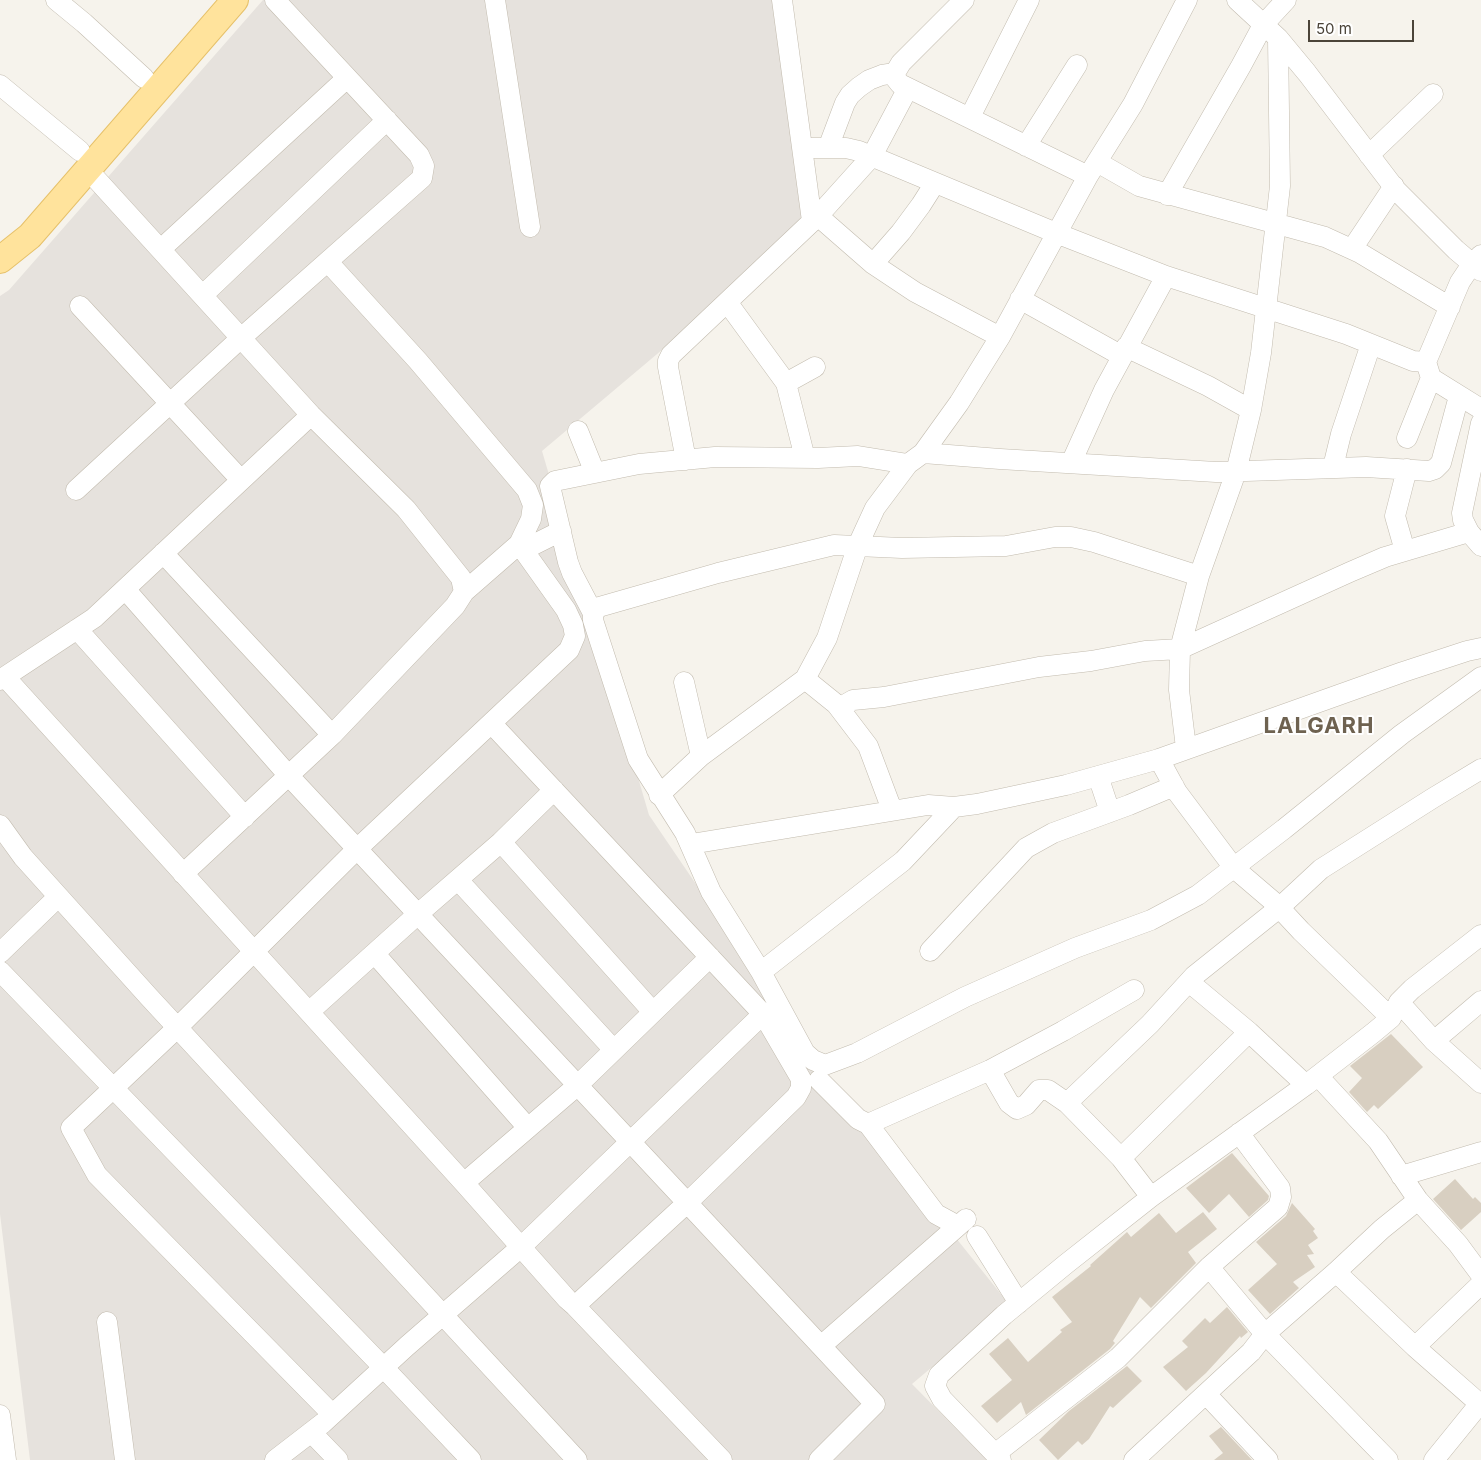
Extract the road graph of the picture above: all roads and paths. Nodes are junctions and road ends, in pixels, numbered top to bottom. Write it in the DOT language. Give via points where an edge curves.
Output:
graph roads {
  1 [pos="56,0"];
  2 [pos="211,0"];
  3 [pos="235,0"];
  4 [pos="275,0"];
  5 [pos="494,0"];
  6 [pos="782,0"];
  7 [pos="964,0"];
  8 [pos="1029,0"];
  9 [pos="1187,0"];
  10 [pos="1237,0"];
  11 [pos="1286,0"];
  12 [pos="1262,25"];
  13 [pos="1278,38"];
  14 [pos="1077,65"];
  15 [pos="144,78"];
  16 [pos="347,78"];
  17 [pos="902,80"];
  18 [pos="0,85"];
  19 [pos="1433,94"];
  20 [pos="970,117"];
  21 [pos="387,120"];
  22 [pos="1026,146"];
  23 [pos="802,148"];
  24 [pos="828,148"];
  25 [pos="1369,155"];
  26 [pos="872,156"];
  27 [pos="84,161"];
  28 [pos="1093,169"];
  29 [pos="935,182"];
  30 [pos="1394,186"];
  31 [pos="1167,195"];
  32 [pos="815,218"];
  33 [pos="1275,224"];
  34 [pos="530,227"];
  35 [pos="1056,234"];
  36 [pos="0,239"];
  37 [pos="161,249"];
  38 [pos="1352,249"];
  39 [pos="0,260"];
  40 [pos="328,262"];
  41 [pos="1478,263"];
  42 [pos="873,264"];
  43 [pos="1166,276"];
  44 [pos="203,295"];
  45 [pos="1020,298"];
  46 [pos="727,302"];
  47 [pos="80,306"];
  48 [pos="1265,307"];
  49 [pos="1450,308"];
  50 [pos="1000,336"];
  51 [pos="241,338"];
  52 [pos="1371,344"];
  53 [pos="1124,352"];
  54 [pos="815,367"];
  55 [pos="1429,370"];
  56 [pos="786,383"];
  57 [pos="1459,396"];
  58 [pos="169,403"];
  59 [pos="1481,409"];
  60 [pos="1251,410"];
  61 [pos="311,415"];
  62 [pos="1481,423"];
  63 [pos="578,431"];
  64 [pos="1407,438"];
  65 [pos="805,458"];
  66 [pos="916,458"];
  67 [pos="686,460"];
  68 [pos="1071,463"];
  69 [pos="1333,467"];
  70 [pos="1407,469"];
  71 [pos="595,472"];
  72 [pos="1236,472"];
  73 [pos="530,479"];
  74 [pos="241,480"];
  75 [pos="555,481"];
  76 [pos="76,490"];
  77 [pos="561,531"];
  78 [pos="1475,539"];
  79 [pos="858,545"];
  80 [pos="521,547"];
  81 [pos="1405,552"];
  82 [pos="163,554"];
  83 [pos="1199,576"];
  84 [pos="125,589"];
  85 [pos="464,592"];
  86 [pos="593,616"];
  87 [pos="573,625"];
  88 [pos="77,629"];
  89 [pos="1481,648"];
  90 [pos="1180,649"];
  91 [pos="1481,676"];
  92 [pos="2,678"];
  93 [pos="805,679"];
  94 [pos="684,682"];
  95 [pos="839,708"];
  96 [pos="492,724"];
  97 [pos="332,735"];
  98 [pos="1186,748"];
  99 [pos="701,756"];
  100 [pos="1160,759"];
  101 [pos="1481,769"];
  102 [pos="289,776"];
  103 [pos="1098,776"];
  104 [pos="1174,786"];
  105 [pos="554,790"];
  106 [pos="659,795"];
  107 [pos="954,807"];
  108 [pos="892,810"];
  109 [pos="1110,812"];
  110 [pos="245,817"];
  111 [pos="0,825"];
  112 [pos="501,842"];
  113 [pos="691,844"];
  114 [pos="357,849"];
  115 [pos="1234,868"];
  116 [pos="183,874"];
  117 [pos="458,880"];
  118 [pos="58,897"];
  119 [pos="1279,908"];
  120 [pos="418,914"];
  121 [pos="1481,935"];
  122 [pos="253,951"];
  123 [pos="930,951"];
  124 [pos="0,953"];
  125 [pos="375,954"];
  126 [pos="710,957"];
  127 [pos="0,971"];
  128 [pos="761,972"];
  129 [pos="1189,982"];
  130 [pos="1134,990"];
  131 [pos="1481,1002"];
  132 [pos="1395,1010"];
  133 [pos="309,1012"];
  134 [pos="653,1012"];
  135 [pos="763,1014"];
  136 [pos="177,1028"];
  137 [pos="1249,1032"];
  138 [pos="1434,1041"];
  139 [pos="614,1050"];
  140 [pos="990,1070"];
  141 [pos="819,1080"];
  142 [pos="1312,1081"];
  143 [pos="1481,1084"];
  144 [pos="578,1085"];
  145 [pos="113,1088"];
  146 [pos="1066,1103"];
  147 [pos="868,1124"];
  148 [pos="528,1128"];
  149 [pos="1239,1133"];
  150 [pos="630,1142"];
  151 [pos="1481,1152"];
  152 [pos="1121,1158"];
  153 [pos="1400,1176"];
  154 [pos="464,1183"];
  155 [pos="1151,1197"];
  156 [pos="1418,1200"];
  157 [pos="687,1203"];
  158 [pos="977,1236"];
  159 [pos="521,1247"];
  160 [pos="1209,1267"];
  161 [pos="1336,1272"];
  162 [pos="1481,1275"];
  163 [pos="1481,1284"];
  164 [pos="1019,1303"];
  165 [pos="575,1306"];
  166 [pos="442,1315"];
  167 [pos="107,1322"];
  168 [pos="1264,1334"];
  169 [pos="821,1346"];
  170 [pos="1415,1347"];
  171 [pos="383,1367"];
  172 [pos="1206,1394"];
  173 [pos="1480,1403"];
  174 [pos="332,1414"];
  175 [pos="0,1415"];
  176 [pos="311,1432"];
  177 [pos="284,1457"];
  178 [pos="998,1457"];
  179 [pos="6,1460"];
  180 [pos="125,1460"];
  181 [pos="338,1460"];
  182 [pos="471,1460"];
  183 [pos="577,1460"];
  184 [pos="722,1460"];
  185 [pos="818,1460"];
  186 [pos="1134,1460"];
  187 [pos="1268,1460"];
  188 [pos="1388,1460"];
  189 [pos="1434,1460"];
  1 -- 15 [label="street"];
  2 -- 15 [label="main road"];
  3 -- 27 [label="main road"];
  4 -- 16 [label="street"];
  5 -- 34 [label="street"];
  6 -- 23 [label="street"];
  7 -- 17 [label="street" via="901,63"];
  8 -- 20 [label="street"];
  9 -- 28 [label="street" via="1134,104"];
  10 -- 12 [label="street"];
  11 -- 12 [label="street"];
  12 -- 13 [label="street"];
  12 -- 31 [label="street"];
  13 -- 25 [label="street"];
  13 -- 33 [label="street" via="1280,186"];
  14 -- 22 [label="street"];
  15 -- 27 [label="main road"];
  16 -- 21 [label="street"];
  16 -- 37 [label="street"];
  17 -- 20 [label="street"];
  17 -- 24 [label="street" via="882,75 869,80 850,95"];
  17 -- 26 [label="street"];
  18 -- 27 [label="street"];
  19 -- 25 [label="street"];
  20 -- 22 [label="street"];
  21 -- 40 [label="street" via="419,155 424,166 422,178"];
  21 -- 44 [label="street"];
  22 -- 28 [label="street"];
  23 -- 24 [label="street"];
  23 -- 32 [label="street"];
  24 -- 26 [label="street" via="846,148"];
  25 -- 30 [label="street"];
  26 -- 29 [label="street"];
  26 -- 32 [label="street"];
  27 -- 36 [label="main road"];
  27 -- 37 [label="street"];
  27 -- 39 [label="main road" via="30,236"];
  28 -- 31 [label="street"];
  28 -- 35 [label="street"];
  29 -- 35 [label="street"];
  29 -- 42 [label="street" via="901,232"];
  30 -- 38 [label="street"];
  30 -- 41 [label="street" via="1456,250"];
  31 -- 33 [label="street"];
  32 -- 42 [label="street"];
  32 -- 46 [label="street"];
  33 -- 38 [label="street" via="1325,237"];
  33 -- 48 [label="street"];
  35 -- 43 [label="street"];
  35 -- 45 [label="street"];
  37 -- 44 [label="street"];
  38 -- 49 [label="street"];
  40 -- 51 [label="street"];
  40 -- 80 [label="street" via="418,361 527,490 533,505"];
  41 -- 49 [label="street" via="1460,282"];
  42 -- 50 [label="street" via="914,292"];
  43 -- 48 [label="street"];
  43 -- 53 [label="street"];
  44 -- 51 [label="street"];
  45 -- 50 [label="street"];
  45 -- 53 [label="street"];
  46 -- 56 [label="street"];
  46 -- 67 [label="street" via="668,361"];
  47 -- 58 [label="street"];
  48 -- 52 [label="street"];
  48 -- 60 [label="street"];
  49 -- 55 [label="street"];
  50 -- 66 [label="street" via="958,403"];
  51 -- 58 [label="street"];
  51 -- 61 [label="street"];
  52 -- 55 [label="street"];
  52 -- 69 [label="street"];
  53 -- 60 [label="street" via="1208,386"];
  53 -- 68 [label="street"];
  54 -- 56 [label="street"];
  55 -- 57 [label="street"];
  55 -- 64 [label="street"];
  56 -- 65 [label="street"];
  57 -- 59 [label="street"];
  57 -- 70 [label="street" via="1441,464 1429,471"];
  58 -- 74 [label="street"];
  58 -- 76 [label="street"];
  60 -- 72 [label="street"];
  61 -- 74 [label="street"];
  61 -- 85 [label="street" via="406,509 461,578"];
  62 -- 78 [label="street" via="1462,513 1462,520"];
  63 -- 71 [label="street"];
  65 -- 66 [label="street"];
  65 -- 67 [label="street"];
  66 -- 68 [label="street"];
  66 -- 79 [label="street" via="875,508"];
  67 -- 71 [label="street"];
  68 -- 72 [label="street"];
  69 -- 70 [label="street"];
  69 -- 72 [label="street"];
  70 -- 81 [label="street" via="1395,516"];
  71 -- 75 [label="street"];
  72 -- 83 [label="street"];
  73 -- 75 [label="street"];
  74 -- 82 [label="street"];
  75 -- 77 [label="street" via="550,486"];
  77 -- 80 [label="street"];
  77 -- 86 [label="street" via="572,573"];
  78 -- 81 [label="street"];
  79 -- 83 [label="street" via="902,548 1006,546 1071,537"];
  79 -- 86 [label="street" via="834,545 718,573 599,607"];
  79 -- 93 [label="street" via="827,638"];
  80 -- 85 [label="street"];
  80 -- 87 [label="street"];
  81 -- 90 [label="street" via="1350,572"];
  82 -- 84 [label="street"];
  82 -- 97 [label="street"];
  83 -- 90 [label="street"];
  84 -- 88 [label="street"];
  84 -- 102 [label="street"];
  85 -- 97 [label="street" via="455,606"];
  86 -- 87 [label="street"];
  86 -- 106 [label="street" via="638,759"];
  87 -- 96 [label="street" via="575,636 570,650"];
  88 -- 92 [label="street"];
  88 -- 110 [label="street"];
  89 -- 98 [label="street"];
  90 -- 95 [label="street" via="1039,667 853,700"];
  90 -- 98 [label="street" via="1179,690"];
  91 -- 115 [label="street" via="1402,734"];
  92 -- 116 [label="street"];
  93 -- 95 [label="street"];
  93 -- 99 [label="street"];
  94 -- 99 [label="street"];
  95 -- 108 [label="street" via="868,746"];
  96 -- 105 [label="street"];
  96 -- 114 [label="street"];
  97 -- 102 [label="street"];
  98 -- 100 [label="street"];
  99 -- 106 [label="street"];
  100 -- 103 [label="street"];
  100 -- 104 [label="street"];
  101 -- 119 [label="street" via="1321,868"];
  102 -- 110 [label="street"];
  102 -- 114 [label="street"];
  103 -- 107 [label="street"];
  103 -- 109 [label="street"];
  104 -- 109 [label="street"];
  104 -- 115 [label="street"];
  105 -- 112 [label="street"];
  105 -- 126 [label="street"];
  106 -- 113 [label="street"];
  107 -- 108 [label="street" via="928,805"];
  107 -- 128 [label="street" via="902,861"];
  108 -- 113 [label="street"];
  109 -- 123 [label="street" via="1053,833 1026,848"];
  110 -- 116 [label="street"];
  111 -- 118 [label="street"];
  112 -- 117 [label="street"];
  112 -- 134 [label="street"];
  113 -- 128 [label="street" via="711,892"];
  114 -- 120 [label="street"];
  114 -- 122 [label="street"];
  115 -- 119 [label="street"];
  115 -- 128 [label="street" via="1198,895 1151,920 1074,948 965,997 857,1053 825,1064 805,1053"];
  116 -- 122 [label="street"];
  117 -- 120 [label="street"];
  117 -- 139 [label="street"];
  118 -- 124 [label="street"];
  118 -- 136 [label="street"];
  119 -- 129 [label="street"];
  119 -- 132 [label="street" via="1301,931"];
  120 -- 125 [label="street"];
  120 -- 144 [label="street"];
  121 -- 132 [label="street" via="1412,989"];
  122 -- 133 [label="street"];
  122 -- 136 [label="street"];
  125 -- 133 [label="street"];
  125 -- 148 [label="street"];
  126 -- 134 [label="street"];
  126 -- 135 [label="street"];
  127 -- 145 [label="street"];
  129 -- 137 [label="street"];
  129 -- 146 [label="street" via="1150,1024"];
  130 -- 140 [label="street"];
  131 -- 138 [label="street"];
  132 -- 138 [label="street"];
  132 -- 142 [label="street"];
  133 -- 154 [label="street"];
  134 -- 139 [label="street"];
  135 -- 150 [label="street"];
  135 -- 157 [label="street" via="801,1079 802,1088"];
  136 -- 145 [label="street"];
  136 -- 166 [label="street"];
  137 -- 142 [label="street"];
  137 -- 152 [label="street"];
  138 -- 143 [label="street"];
  139 -- 144 [label="street"];
  140 -- 146 [label="street" via="1009,1103 1017,1109 1026,1105 1039,1090 1048,1090"];
  140 -- 147 [label="street"];
  141 -- 147 [label="street" via="858,1119"];
  142 -- 149 [label="street"];
  142 -- 153 [label="street" via="1378,1141"];
  144 -- 148 [label="street"];
  144 -- 150 [label="street"];
  145 -- 171 [label="street"];
  145 -- 174 [label="street" via="71,1128 96,1175"];
  146 -- 152 [label="street"];
  147 -- 169 [label="street" via="936,1214 963,1221"];
  148 -- 154 [label="street"];
  149 -- 155 [label="street"];
  149 -- 160 [label="street" via="1280,1188 1281,1198 1278,1207"];
  150 -- 157 [label="street"];
  150 -- 159 [label="street"];
  151 -- 153 [label="street"];
  152 -- 155 [label="street"];
  153 -- 156 [label="street"];
  154 -- 159 [label="street"];
  155 -- 164 [label="street"];
  156 -- 161 [label="street"];
  156 -- 162 [label="street"];
  157 -- 165 [label="street"];
  157 -- 169 [label="street"];
  158 -- 164 [label="street"];
  159 -- 165 [label="street"];
  159 -- 166 [label="street"];
  160 -- 168 [label="street"];
  160 -- 178 [label="street" via="1118,1358"];
  161 -- 168 [label="street"];
  161 -- 170 [label="street"];
  163 -- 170 [label="street"];
  164 -- 178 [label="street" via="938,1374 935,1386 942,1399"];
  165 -- 184 [label="street"];
  166 -- 171 [label="street"];
  166 -- 183 [label="street"];
  167 -- 180 [label="street"];
  168 -- 172 [label="street"];
  168 -- 188 [label="street"];
  169 -- 185 [label="street" via="875,1404"];
  170 -- 173 [label="street"];
  171 -- 174 [label="street"];
  171 -- 182 [label="street"];
  172 -- 186 [label="street"];
  172 -- 187 [label="street"];
  173 -- 189 [label="street"];
  174 -- 176 [label="street"];
  175 -- 179 [label="street"];
  176 -- 177 [label="street"];
  176 -- 181 [label="street"];
}
